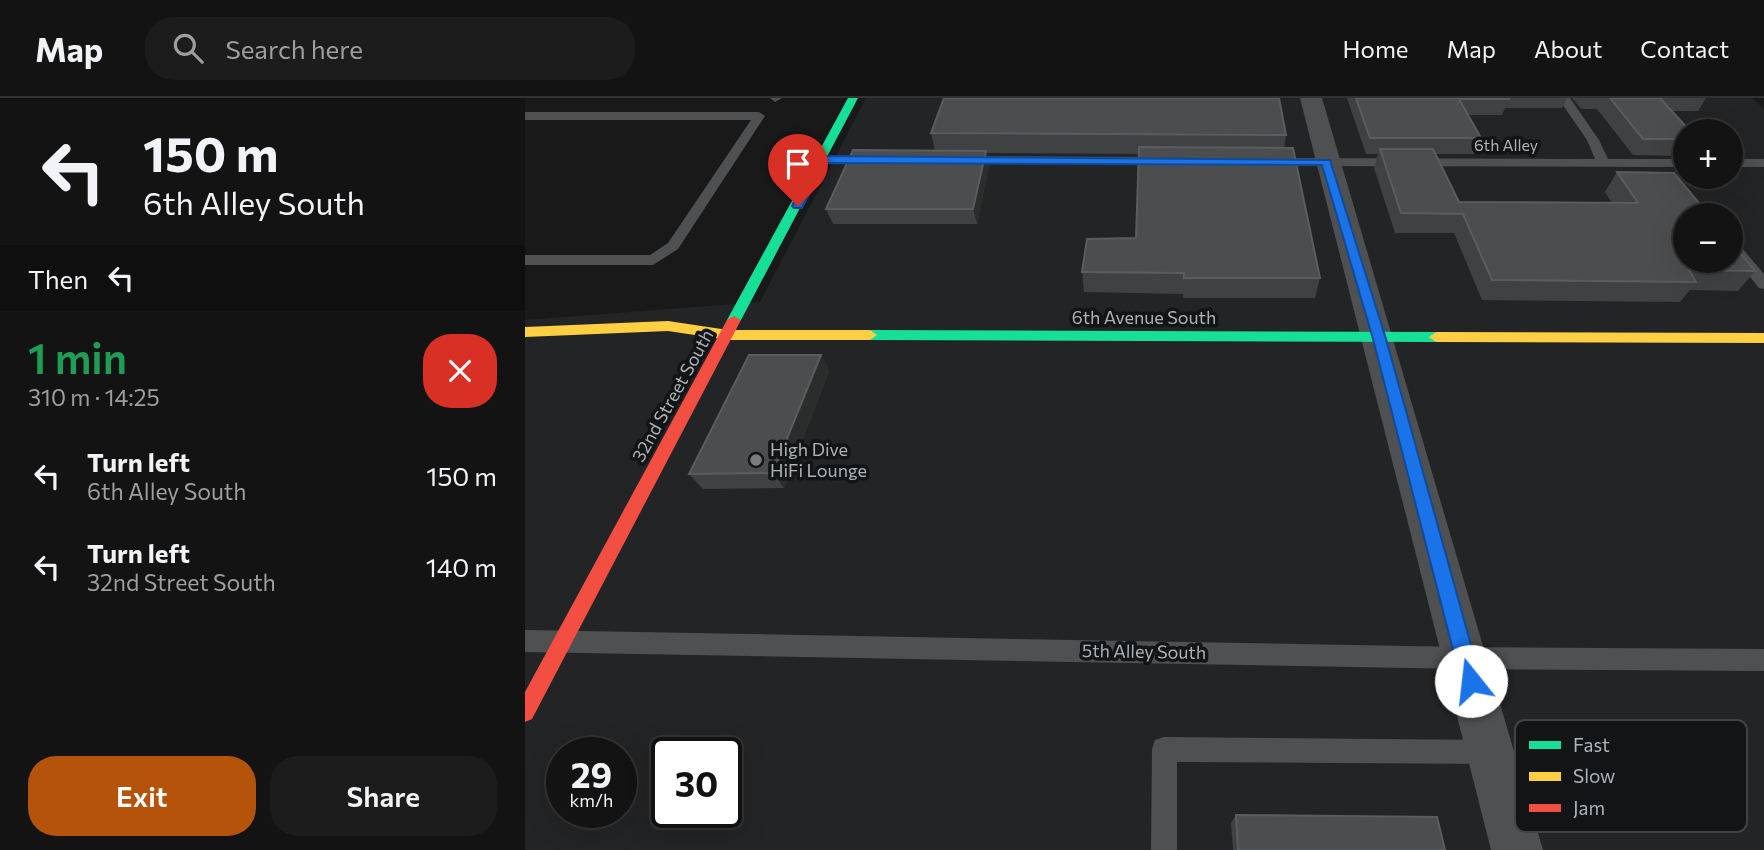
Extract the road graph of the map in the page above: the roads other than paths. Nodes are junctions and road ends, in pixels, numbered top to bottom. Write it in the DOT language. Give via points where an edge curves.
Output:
graph roads {
  1 [pos="853,98"];
  2 [pos="1311,98"];
  3 [pos="1565,98"];
  4 [pos="525,116"];
  5 [pos="823,159"];
  6 [pos="891,160"];
  7 [pos="945,160"];
  8 [pos="1177,161"];
  9 [pos="1259,162"];
  10 [pos="1327,162"];
  11 [pos="1603,163"];
  12 [pos="1661,163"];
  13 [pos="1673,163"];
  14 [pos="1743,163"];
  15 [pos="1764,163"];
  16 [pos="1673,175"];
  17 [pos="1743,259"];
  18 [pos="525,260"];
  19 [pos="1764,284"];
  20 [pos="525,332"];
  21 [pos="728,335"];
  22 [pos="1764,338"];
  23 [pos="1379,339"];
  24 [pos="525,641"];
  25 [pos="561,641"];
  26 [pos="1464,658"];
  27 [pos="1764,660"];
  28 [pos="525,712"];
  29 [pos="1491,752"];
  30 [pos="1164,850"];
  31 [pos="1517,850"];
  1 -- 5 [label="main road, 32nd Street South"];
  2 -- 10 [label="street"];
  3 -- 11 [label="lane"];
  4 -- 18 [label="lane" via="759,116 673,246 653,260"];
  5 -- 6 [label="lane"];
  5 -- 21 [label="main road, 32nd Street South"];
  7 -- 8 [label="lane"];
  9 -- 10 [label="lane, 6th Alley"];
  10 -- 11 [label="lane, 6th Alley"];
  10 -- 23 [label="street"];
  11 -- 12 [label="lane, 6th Alley"];
  12 -- 13 [label="lane, 6th Alley"];
  12 -- 16 [label="lane"];
  14 -- 15 [label="lane"];
  17 -- 19 [label="lane"];
  20 -- 21 [label="main road, 6th Avenue South" via="668,326"];
  21 -- 23 [label="main road, 6th Avenue South"];
  21 -- 25 [label="main road, 32nd Street South"];
  22 -- 23 [label="main road, 6th Avenue South"];
  23 -- 26 [label="street"];
  24 -- 25 [label="lane, 5th Alley South"];
  25 -- 26 [label="lane, 5th Alley South"];
  25 -- 28 [label="main road, 32nd Street South"];
  26 -- 27 [label="lane, 5th Alley South"];
  26 -- 29 [label="street"];
  29 -- 30 [label="lane" via="1164,748"];
  29 -- 31 [label="street"];
}
